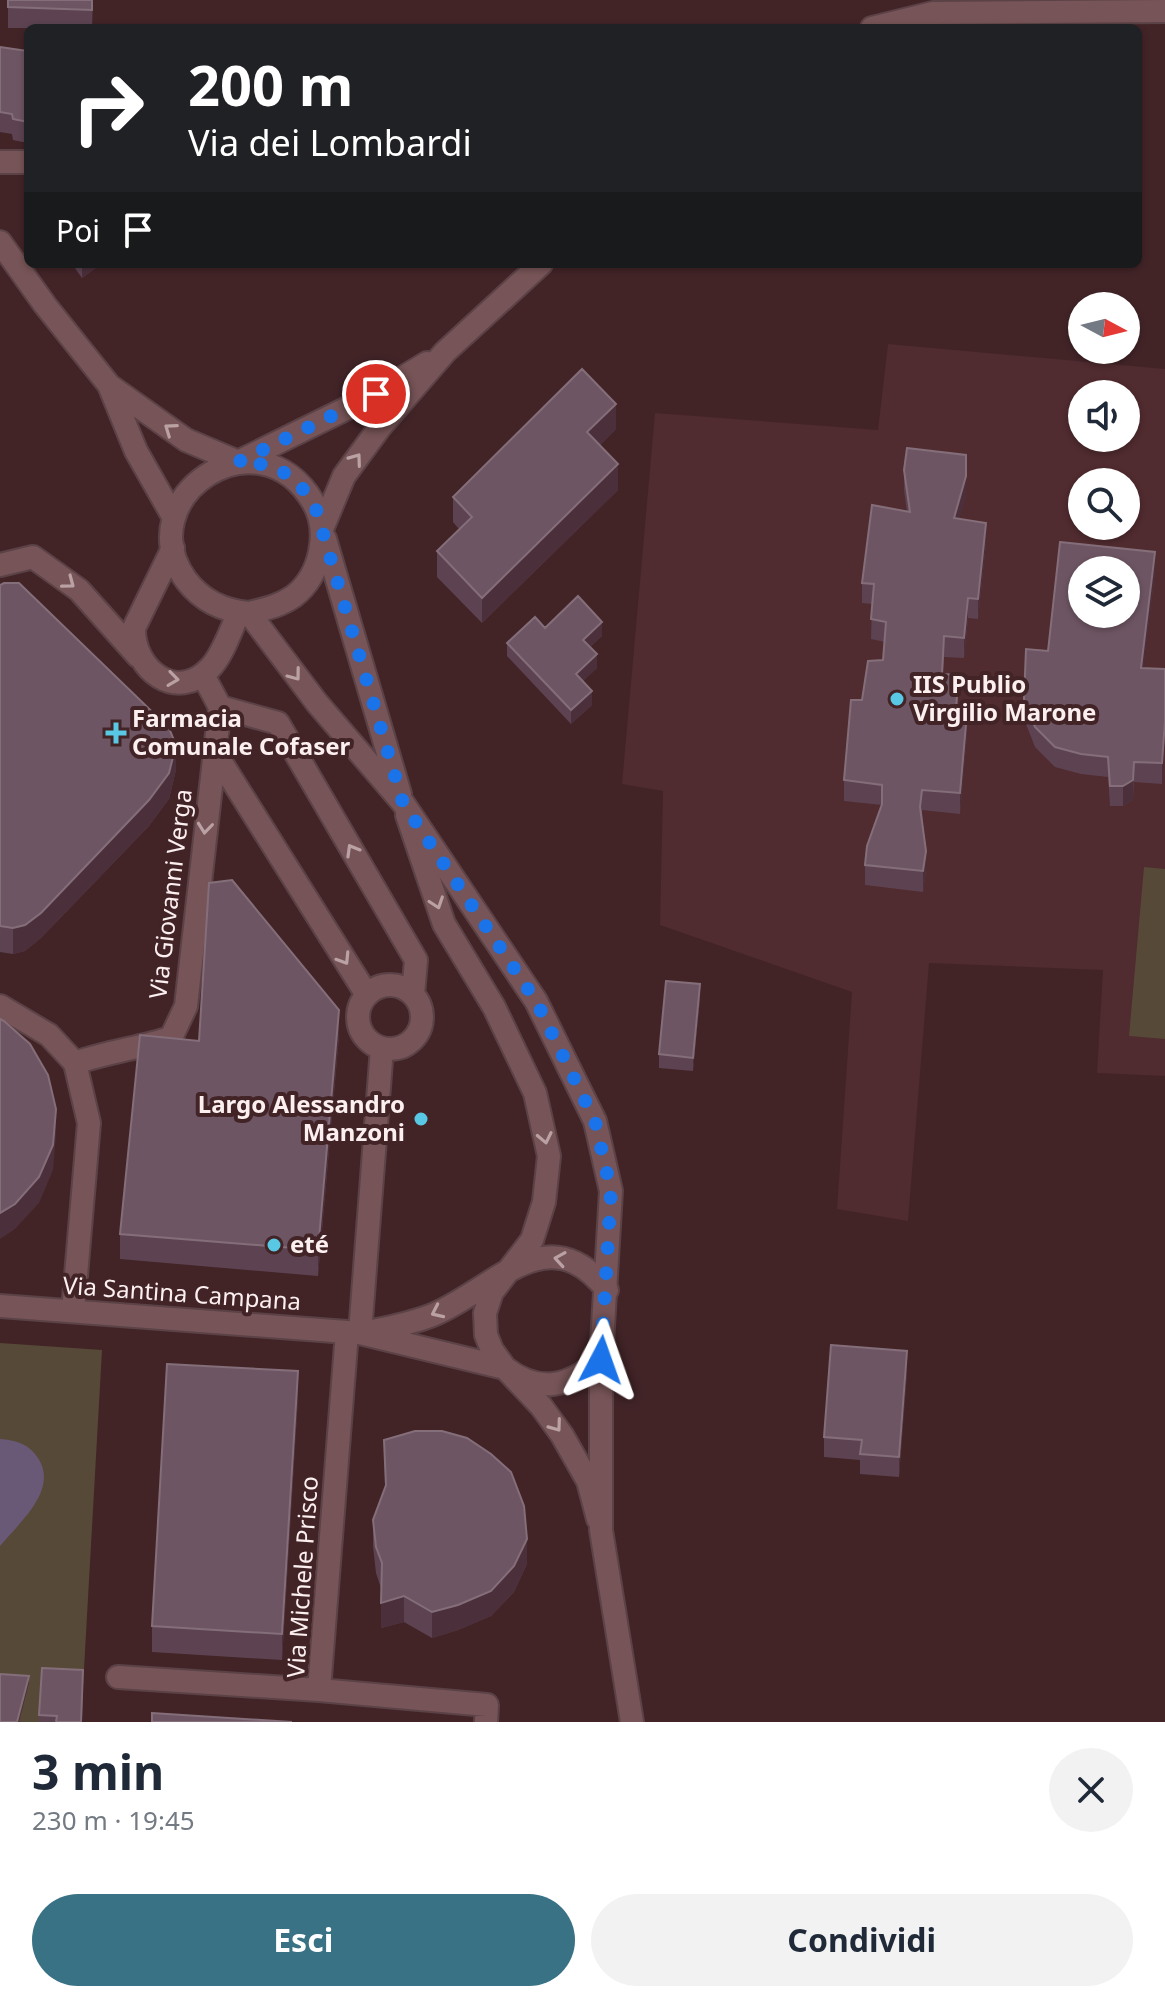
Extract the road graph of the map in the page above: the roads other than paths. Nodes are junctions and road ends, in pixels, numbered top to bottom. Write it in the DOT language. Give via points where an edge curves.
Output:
graph roads {
  1 [pos="1165,11"];
  2 [pos="888,24"];
  3 [pos="0,162"];
  4 [pos="24,162"];
  5 [pos="0,242"];
  6 [pos="537,268"];
  7 [pos="445,352"];
  8 [pos="109,385"];
  9 [pos="238,462"];
  10 [pos="174,518"];
  11 [pos="322,529"];
  12 [pos="173,548"];
  13 [pos="0,565"];
  14 [pos="244,612"];
  15 [pos="138,656"];
  16 [pos="203,675"];
  17 [pos="220,707"];
  18 [pos="214,751"];
  19 [pos="403,803"];
  20 [pos="367,995"];
  21 [pos="413,995"];
  22 [pos="0,1006"];
  23 [pos="382,1048"];
  24 [pos="75,1063"];
  25 [pos="505,1274"];
  26 [pos="607,1290"];
  27 [pos="0,1306"];
  28 [pos="73,1311"];
  29 [pos="354,1333"];
  30 [pos="601,1360"];
  31 [pos="505,1368"];
  32 [pos="601,1530"];
  33 [pos="118,1677"];
  34 [pos="319,1690"];
  35 [pos="486,1722"];
  36 [pos="632,1722"];
  1 -- 2 [label="street" via="933,13"];
  3 -- 4 [label="street"];
  5 -- 8 [label="street"];
  6 -- 7 [label="street"];
  7 -- 9 [label="street" via="376,394"];
  11 -- 7 [label="street, one-way" via="344,476"];
  9 -- 8 [label="street, one-way" via="186,440"];
  8 -- 10 [label="street" via="136,451"];
  9 -- 10 [label="street" via="197,480"];
  9 -- 11 [label="street" via="284,471 303,486"];
  10 -- 12 [label="street"];
  11 -- 14 [label="street" via="311,577 295,595 273,608"];
  11 -- 19 [label="street"];
  12 -- 14 [label="street" via="180,572 195,592 215,606"];
  12 -- 15 [label="street" via="134,628"];
  13 -- 15 [label="street, one-way" via="33,557 79,590"];
  14 -- 16 [label="street"];
  14 -- 19 [label="street, one-way"];
  15 -- 16 [label="street, one-way" via="146,669 173,682"];
  16 -- 17 [label="street"];
  17 -- 18 [label="street"];
  21 -- 17 [label="street, one-way" via="416,960 278,723"];
  18 -- 20 [label="street, one-way"];
  18 -- 24 [label="street, Via Giovanni Verga, one-way" via="186,1006 171,1038"];
  19 -- 25 [label="street, one-way" via="444,924 494,1007 535,1093 549,1156 544,1202 532,1240"];
  19 -- 26 [label="street" via="536,1001 595,1121 611,1191"];
  20 -- 21 [label="street" via="385,985"];
  20 -- 23 [label="street" via="360,1004 359,1026"];
  21 -- 23 [label="street" via="422,1013 418,1033 402,1047"];
  22 -- 24 [label="street" via="49,1035"];
  23 -- 29 [label="street, Via Michele Prisco"];
  24 -- 28 [label="street" via="89,1123"];
  26 -- 25 [label="street, one-way" via="575,1261 544,1256"];
  25 -- 29 [label="street, one-way" via="436,1314"];
  25 -- 31 [label="street" via="485,1313 486,1335"];
  26 -- 30 [label="street"];
  27 -- 28 [label="street, Via Santina Campana"];
  28 -- 29 [label="street, Via Santina Campana"];
  29 -- 31 [label="street"];
  29 -- 34 [label="street, Via Michele Prisco"];
  30 -- 31 [label="street" via="579,1378 548,1386 518,1378"];
  30 -- 32 [label="street"];
  31 -- 32 [label="street, one-way" via="562,1435 588,1481"];
  32 -- 36 [label="street"];
  33 -- 34 [label="street"];
  34 -- 35 [label="street, Via Michele Prisco" via="487,1705"];
}
